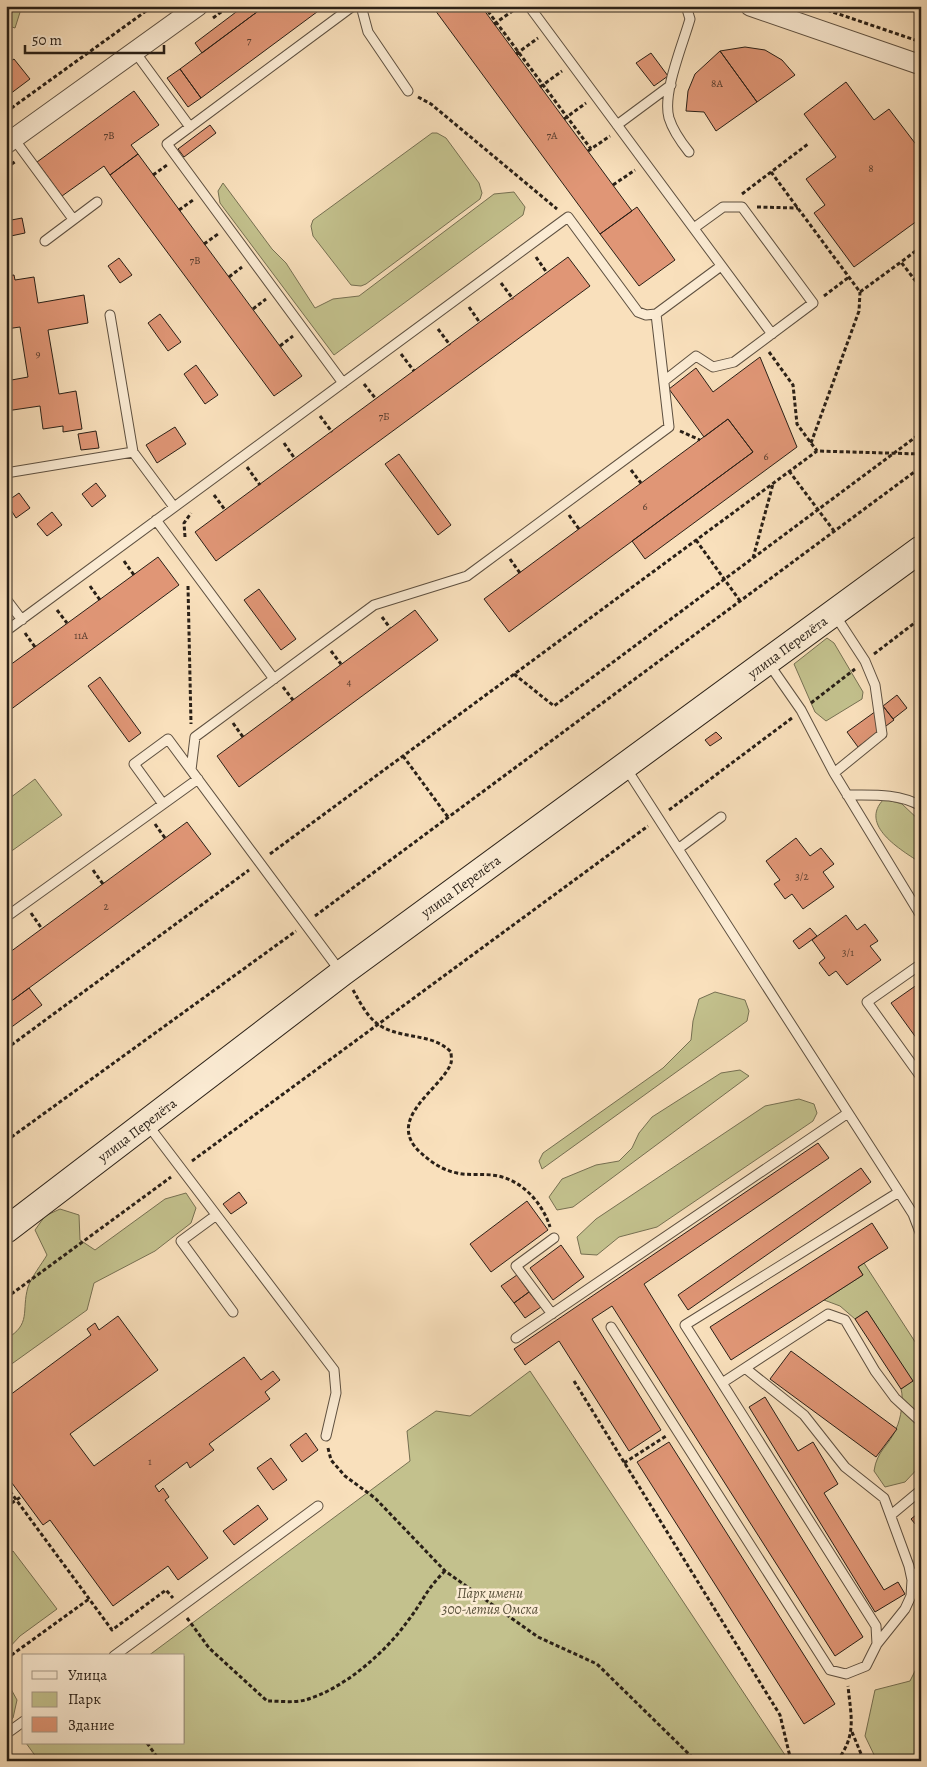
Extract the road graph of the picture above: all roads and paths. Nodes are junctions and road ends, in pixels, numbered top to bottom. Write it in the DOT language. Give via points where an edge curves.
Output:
graph roads {
  1 [pos="153,6"];
  2 [pos="198,6"];
  3 [pos="353,6"];
  4 [pos="361,6"];
  5 [pos="484,6"];
  6 [pos="519,6"];
  7 [pos="529,6"];
  8 [pos="686,6"];
  9 [pos="750,6"];
  10 [pos="815,6"];
  11 [pos="495,24"];
  12 [pos="547,31"];
  13 [pos="921,42"];
  14 [pos="134,52"];
  15 [pos="517,53"];
  16 [pos="572,64"];
  17 [pos="921,65"];
  18 [pos="671,85"];
  19 [pos="542,86"];
  20 [pos="408,92"];
  21 [pos="596,96"];
  22 [pos="6,112"];
  23 [pos="566,118"];
  24 [pos="190,127"];
  25 [pos="618,127"];
  26 [pos="10,141"];
  27 [pos="808,144"];
  28 [pos="689,152"];
  29 [pos="645,162"];
  30 [pos="771,172"];
  31 [pos="613,185"];
  32 [pos="97,202"];
  33 [pos="723,207"];
  34 [pos="742,207"];
  35 [pos="798,208"];
  36 [pos="568,217"];
  37 [pos="74,219"];
  38 [pos="694,228"];
  39 [pos="45,240"];
  40 [pos="528,247"];
  41 [pos="921,247"];
  42 [pos="901,262"];
  43 [pos="721,266"];
  44 [pos="493,272"];
  45 [pos="547,273"];
  46 [pos="849,276"];
  47 [pos="921,288"];
  48 [pos="860,292"];
  49 [pos="460,296"];
  50 [pos="513,298"];
  51 [pos="813,303"];
  52 [pos="656,314"];
  53 [pos="110,315"];
  54 [pos="430,318"];
  55 [pos="480,323"];
  56 [pos="772,334"];
  57 [pos="395,345"];
  58 [pos="450,345"];
  59 [pos="773,358"];
  60 [pos="414,371"];
  61 [pos="356,373"];
  62 [pos="664,381"];
  63 [pos="343,382"];
  64 [pos="376,400"];
  65 [pos="312,406"];
  66 [pos="669,427"];
  67 [pos="276,432"];
  68 [pos="332,432"];
  69 [pos="921,433"];
  70 [pos="700,440"];
  71 [pos="811,443"];
  72 [pos="817,451"];
  73 [pos="133,452"];
  74 [pos="894,453"];
  75 [pos="921,454"];
  76 [pos="241,458"];
  77 [pos="295,459"];
  78 [pos="921,467"];
  79 [pos="790,471"];
  80 [pos="6,473"];
  81 [pos="773,483"];
  82 [pos="260,485"];
  83 [pos="208,487"];
  84 [pos="174,507"];
  85 [pos="225,510"];
  86 [pos="818,510"];
  87 [pos="156,520"];
  88 [pos="834,531"];
  89 [pos="696,540"];
  90 [pos="921,549"];
  91 [pos="753,558"];
  92 [pos="188,563"];
  93 [pos="724,579"];
  94 [pos="6,599"];
  95 [pos="740,601"];
  96 [pos="834,613"];
  97 [pos="22,620"];
  98 [pos="6,631"];
  99 [pos="767,662"];
  100 [pos="514,674"];
  101 [pos="274,679"];
  102 [pos="195,737"];
  103 [pos="403,756"];
  104 [pos="625,766"];
  105 [pos="191,770"];
  106 [pos="834,773"];
  107 [pos="198,779"];
  108 [pos="847,795"];
  109 [pos="163,804"];
  110 [pos="921,806"];
  111 [pos="448,817"];
  112 [pos="721,817"];
  113 [pos="658,819"];
  114 [pos="678,849"];
  115 [pos="260,862"];
  116 [pos="24,904"];
  117 [pos="921,916"];
  118 [pos="6,918"];
  119 [pos="305,924"];
  120 [pos="42,928"];
  121 [pos="921,964"];
  122 [pos="342,973"];
  123 [pos="378,1024"];
  124 [pos="6,1049"];
  125 [pos="921,1078"];
  126 [pos="848,1113"];
  127 [pos="146,1123"];
  128 [pos="6,1141"];
  129 [pos="181,1170"];
  130 [pos="899,1192"];
  131 [pos="215,1216"];
  132 [pos="6,1230"];
  133 [pos="921,1235"];
  134 [pos="554,1238"];
  135 [pos="6,1298"];
  136 [pos="233,1312"];
  137 [pos="552,1314"];
  138 [pos="611,1327"];
  139 [pos="516,1338"];
  140 [pos="745,1368"];
  141 [pos="574,1381"];
  142 [pos="722,1383"];
  143 [pos="921,1422"];
  144 [pos="676,1429"];
  145 [pos="326,1436"];
  146 [pos="624,1462"];
  147 [pos="6,1486"];
  148 [pos="921,1490"];
  149 [pos="22,1496"];
  150 [pos="16,1500"];
  151 [pos="318,1506"];
  152 [pos="6,1507"];
  153 [pos="891,1516"];
  154 [pos="921,1568"];
  155 [pos="445,1571"];
  156 [pos="912,1580"];
  157 [pos="89,1599"];
  158 [pos="180,1607"];
  159 [pos="877,1644"];
  160 [pos="6,1651"];
  161 [pos="117,1654"];
  162 [pos="10,1656"];
  163 [pos="6,1659"];
  164 [pos="846,1674"];
  165 [pos="22,1723"];
  166 [pos="852,1732"];
  167 [pos="6,1734"];
  168 [pos="148,1744"];
  169 [pos="156,1755"];
  170 [pos="147,1761"];
  171 [pos="160,1761"];
  172 [pos="696,1761"];
  173 [pos="791,1761"];
  174 [pos="836,1761"];
  175 [pos="864,1761"];
  1 -- 22 [label="path"];
  2 -- 14 [label="street"];
  3 -- 24 [label="lane"];
  4 -- 20 [label="lane" via="368,32"];
  5 -- 11 [label="path"];
  6 -- 11 [label="path"];
  7 -- 12 [label="lane"];
  8 -- 18 [label="lane" via="690,19"];
  9 -- 17 [label="street"];
  10 -- 13 [label="path"];
  11 -- 15 [label="path"];
  12 -- 15 [label="path"];
  12 -- 16 [label="lane"];
  14 -- 24 [label="lane"];
  14 -- 26 [label="street"];
  15 -- 19 [label="path"];
  16 -- 19 [label="path"];
  16 -- 21 [label="lane"];
  18 -- 25 [label="lane"];
  18 -- 28 [label="lane" via="667,102 669,117 676,135"];
  19 -- 23 [label="path"];
  20 -- 36 [label="path" via="432,104"];
  21 -- 23 [label="path"];
  21 -- 25 [label="lane"];
  23 -- 25 [label="path" via="589,150"];
  24 -- 63 [label="lane" via="166,144"];
  25 -- 29 [label="lane"];
  26 -- 37 [label="lane"];
  27 -- 30 [label="path"];
  29 -- 31 [label="path"];
  29 -- 38 [label="lane"];
  30 -- 33 [label="path"];
  30 -- 35 [label="path"];
  32 -- 37 [label="lane"];
  33 -- 34 [label="lane"];
  33 -- 38 [label="lane"];
  34 -- 35 [label="path"];
  34 -- 51 [label="lane"];
  35 -- 46 [label="path"];
  36 -- 40 [label="lane"];
  36 -- 52 [label="lane" via="638,312 646,316"];
  37 -- 39 [label="lane"];
  38 -- 43 [label="lane"];
  40 -- 44 [label="lane"];
  40 -- 45 [label="path"];
  41 -- 42 [label="path"];
  42 -- 47 [label="path"];
  42 -- 48 [label="path"];
  43 -- 52 [label="lane"];
  43 -- 56 [label="lane"];
  44 -- 49 [label="lane"];
  44 -- 50 [label="path"];
  46 -- 48 [label="path"];
  46 -- 51 [label="path"];
  48 -- 71 [label="path" via="859,311"];
  49 -- 54 [label="lane"];
  49 -- 55 [label="path"];
  51 -- 56 [label="lane"];
  52 -- 62 [label="lane"];
  53 -- 73 [label="lane"];
  54 -- 57 [label="lane"];
  54 -- 58 [label="path"];
  56 -- 62 [label="lane" via="734,362 713,367 696,356"];
  57 -- 60 [label="path"];
  57 -- 61 [label="lane"];
  59 -- 71 [label="path" via="794,385 797,424"];
  61 -- 63 [label="lane"];
  61 -- 64 [label="path"];
  62 -- 66 [label="lane"];
  63 -- 65 [label="lane"];
  65 -- 67 [label="lane"];
  65 -- 68 [label="path"];
  66 -- 70 [label="path"];
  66 -- 101 [label="lane" via="467,576 374,605"];
  67 -- 76 [label="lane"];
  67 -- 77 [label="path"];
  69 -- 74 [label="path"];
  71 -- 72 [label="path"];
  72 -- 74 [label="path"];
  72 -- 79 [label="path"];
  73 -- 80 [label="lane"];
  73 -- 84 [label="lane"];
  74 -- 75 [label="path"];
  74 -- 86 [label="path"];
  76 -- 82 [label="path"];
  76 -- 83 [label="lane"];
  78 -- 88 [label="path"];
  79 -- 81 [label="path"];
  79 -- 86 [label="path"];
  81 -- 89 [label="path"];
  81 -- 91 [label="path"];
  83 -- 84 [label="lane"];
  83 -- 85 [label="path"];
  83 -- 92 [label="path" via="184,523"];
  84 -- 87 [label="lane"];
  86 -- 88 [label="path"];
  86 -- 91 [label="path"];
  87 -- 92 [label="lane"];
  87 -- 97 [label="lane"];
  88 -- 95 [label="path"];
  89 -- 93 [label="path"];
  89 -- 100 [label="path"];
  90 -- 96 [label="main road, улица Перелёта"];
  91 -- 93 [label="path"];
  92 -- 101 [label="lane"];
  92 -- 102 [label="path" via="190,719"];
  93 -- 95 [label="path"];
  93 -- 100 [label="path" via="554,706"];
  94 -- 97 [label="lane"];
  95 -- 111 [label="path"];
  96 -- 99 [label="main road, улица Перелёта"];
  96 -- 106 [label="lane" via="865,661 875,685 882,734"];
  97 -- 98 [label="lane"];
  99 -- 104 [label="main road, улица Перелёта"];
  99 -- 106 [label="lane" via="801,710"];
  100 -- 103 [label="path"];
  101 -- 102 [label="lane"];
  102 -- 105 [label="lane"];
  103 -- 111 [label="path"];
  103 -- 115 [label="path"];
  104 -- 113 [label="lane"];
  104 -- 122 [label="main road, улица Перелёта"];
  105 -- 107 [label="lane"];
  105 -- 109 [label="lane" via="168,739 134,764"];
  106 -- 108 [label="lane"];
  107 -- 109 [label="lane"];
  107 -- 115 [label="lane"];
  108 -- 110 [label="lane" via="886,795 904,798"];
  108 -- 117 [label="lane"];
  109 -- 116 [label="lane"];
  111 -- 119 [label="path"];
  112 -- 114 [label="lane"];
  113 -- 114 [label="lane"];
  113 -- 123 [label="path"];
  114 -- 126 [label="lane"];
  115 -- 119 [label="lane"];
  115 -- 124 [label="path"];
  116 -- 118 [label="lane"];
  116 -- 120 [label="path"];
  119 -- 122 [label="lane"];
  119 -- 128 [label="path"];
  121 -- 125 [label="lane" via="867,1002"];
  122 -- 123 [label="path" via="366,1012"];
  122 -- 127 [label="main road, улица Перелёта"];
  123 -- 129 [label="path"];
  123 -- 134 [label="path" via="396,1033 425,1037 444,1044 451,1052 451,1063 424,1095 409,1121 410,1139 418,1150 434,1165 456,1173 500,1176 520,1185 537,1201"];
  126 -- 130 [label="lane"];
  126 -- 137 [label="lane"];
  127 -- 129 [label="lane"];
  127 -- 132 [label="main road, улица Перелёта"];
  129 -- 131 [label="lane"];
  129 -- 135 [label="path"];
  130 -- 133 [label="lane"];
  130 -- 142 [label="lane" via="685,1325"];
  131 -- 136 [label="lane" via="181,1241"];
  131 -- 145 [label="lane" via="334,1370 336,1393"];
  134 -- 137 [label="lane" via="516,1266"];
  137 -- 139 [label="lane"];
  138 -- 144 [label="lane"];
  140 -- 142 [label="lane"];
  140 -- 143 [label="lane" via="828,1314 845,1320 895,1398"];
  140 -- 153 [label="lane" via="804,1415 845,1467 884,1498"];
  141 -- 146 [label="path"];
  142 -- 159 [label="lane" via="876,1626"];
  144 -- 146 [label="path"];
  144 -- 164 [label="lane" via="830,1670"];
  145 -- 155 [label="path" via="331,1460 345,1476 375,1498"];
  146 -- 173 [label="path" via="780,1715"];
  147 -- 150 [label="path"];
  148 -- 153 [label="lane"];
  149 -- 150 [label="path"];
  150 -- 152 [label="path"];
  150 -- 157 [label="path"];
  151 -- 158 [label="lane"];
  153 -- 156 [label="lane"];
  154 -- 156 [label="lane"];
  155 -- 158 [label="path" via="429,1586 417,1610 400,1632 364,1666 335,1688 304,1700 267,1701 209,1648"];
  155 -- 172 [label="path" via="538,1637 597,1664"];
  156 -- 159 [label="lane" via="911,1596 905,1609"];
  157 -- 158 [label="path" via="112,1630 166,1590"];
  157 -- 162 [label="path"];
  158 -- 161 [label="lane"];
  159 -- 164 [label="lane" via="866,1666"];
  160 -- 162 [label="path"];
  162 -- 163 [label="path"];
  164 -- 166 [label="path"];
  165 -- 167 [label="lane"];
  166 -- 174 [label="path" via="845,1750"];
  166 -- 175 [label="path"];
  168 -- 169 [label="path"];
  169 -- 170 [label="path"];
  169 -- 171 [label="path"];
}
